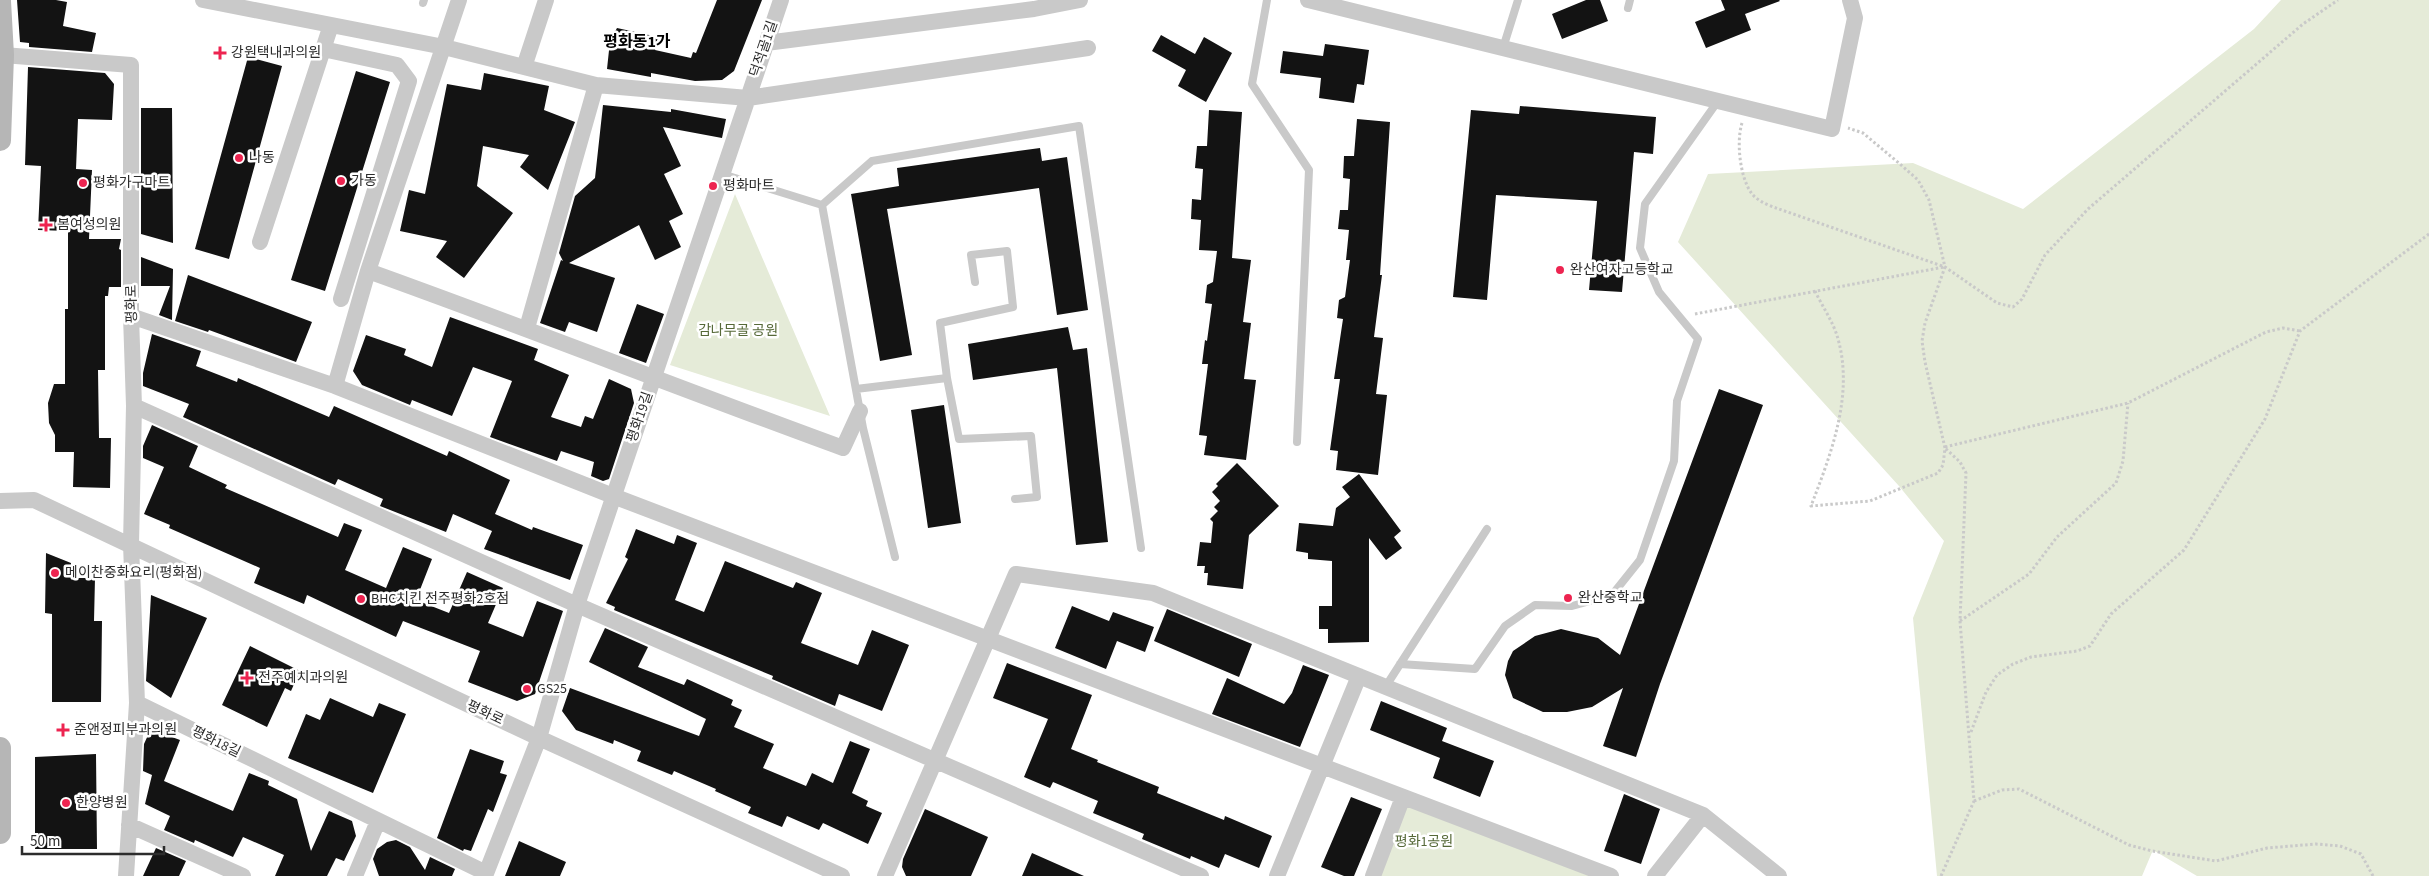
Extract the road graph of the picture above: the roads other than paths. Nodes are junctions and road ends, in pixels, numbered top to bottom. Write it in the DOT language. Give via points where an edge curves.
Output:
graph roads {
  1 [pos="203,0"];
  2 [pos="459,0"];
  3 [pos="546,0"];
  4 [pos="780,0"];
  5 [pos="1080,0"];
  6 [pos="1267,0"];
  7 [pos="1308,0"];
  8 [pos="1518,0"];
  9 [pos="1630,0"];
  10 [pos="1850,0"];
  11 [pos="0,1"];
  12 [pos="1036,5"];
  13 [pos="1628,8"];
  14 [pos="331,25"];
  15 [pos="766,43"];
  16 [pos="444,47"];
  17 [pos="1088,48"];
  18 [pos="1502,48"];
  19 [pos="322,49"];
  20 [pos="3,55"];
  21 [pos="524,67"];
  22 [pos="596,86"];
  23 [pos="748,98"];
  24 [pos="1718,101"];
  25 [pos="0,140"];
  26 [pos="722,174"];
  27 [pos="822,205"];
  28 [pos="260,242"];
  29 [pos="368,271"];
  30 [pos="975,282"];
  31 [pos="341,299"];
  32 [pos="131,316"];
  33 [pos="527,328"];
  34 [pos="653,378"];
  35 [pos="947,378"];
  36 [pos="335,386"];
  37 [pos="856,388"];
  38 [pos="134,406"];
  39 [pos="860,411"];
  40 [pos="1297,442"];
  41 [pos="613,496"];
  42 [pos="1015,499"];
  43 [pos="0,501"];
  44 [pos="1487,529"];
  45 [pos="131,544"];
  46 [pos="1141,548"];
  47 [pos="895,557"];
  48 [pos="577,604"];
  49 [pos="989,637"];
  50 [pos="1400,664"];
  51 [pos="1360,676"];
  52 [pos="1386,686"];
  53 [pos="137,703"];
  54 [pos="539,738"];
  55 [pos="0,748"];
  56 [pos="935,761"];
  57 [pos="1324,766"];
  58 [pos="1403,797"];
  59 [pos="1703,815"];
  60 [pos="378,821"];
  61 [pos="129,825"];
  62 [pos="0,833"];
  63 [pos="485,874"];
  64 [pos="126,876"];
  65 [pos="243,876"];
  66 [pos="355,876"];
  67 [pos="842,876"];
  68 [pos="885,876"];
  69 [pos="1201,876"];
  70 [pos="1277,876"];
  71 [pos="1373,876"];
  72 [pos="1611,876"];
  73 [pos="1655,876"];
  74 [pos="1779,876"];
  1 -- 14 [label="street"];
  2 -- 16 [label="street"];
  3 -- 21 [label="street"];
  4 -- 15 [label="street, 덕적골1길"];
  5 -- 12 [label="street"];
  6 -- 40 [label="lane" via="1252,84 1309,170"];
  7 -- 18 [label="street"];
  8 -- 18 [label="lane"];
  9 -- 13 [label="lane"];
  10 -- 24 [label="street" via="1855,18 1832,129"];
  11 -- 20 [label="street"];
  12 -- 15 [label="street"];
  14 -- 16 [label="street"];
  14 -- 19 [label="street"];
  15 -- 23 [label="street, 덕적골1길"];
  16 -- 21 [label="street"];
  16 -- 29 [label="street"];
  17 -- 23 [label="street"];
  18 -- 24 [label="street"];
  19 -- 28 [label="street"];
  19 -- 31 [label="street" via="397,65 409,81"];
  20 -- 25 [label="street"];
  20 -- 32 [label="street, 평화로" via="131,65"];
  21 -- 22 [label="street"];
  22 -- 23 [label="street"];
  22 -- 33 [label="street"];
  23 -- 26 [label="street, 평화19길"];
  24 -- 50 [label="lane" via="1646,204 1640,248 1659,292 1698,339 1678,401 1674,461 1640,560 1612,595 1572,606 1535,604 1505,626 1475,668"];
  26 -- 27 [label="lane"];
  26 -- 34 [label="street, 평화19길"];
  27 -- 37 [label="lane"];
  27 -- 46 [label="lane" via="872,161 1079,126"];
  29 -- 33 [label="street"];
  29 -- 36 [label="street"];
  30 -- 35 [label="lane" via="970,255 1007,251 1013,307 940,323"];
  32 -- 36 [label="street"];
  32 -- 38 [label="street, 평화로"];
  33 -- 34 [label="street"];
  34 -- 39 [label="street" via="843,448"];
  34 -- 41 [label="street, 평화19길"];
  35 -- 37 [label="lane"];
  35 -- 42 [label="lane" via="959,439 1031,436 1037,497"];
  36 -- 41 [label="street"];
  37 -- 39 [label="lane"];
  38 -- 45 [label="street, 평화로"];
  38 -- 48 [label="street"];
  39 -- 47 [label="lane"];
  41 -- 48 [label="street, 평화19길"];
  41 -- 49 [label="street"];
  43 -- 45 [label="street, 평화로" via="34,500"];
  44 -- 50 [label="lane"];
  45 -- 53 [label="street, 평화로"];
  45 -- 54 [label="street, 평화로"];
  48 -- 54 [label="street, 평화19길"];
  48 -- 56 [label="street"];
  49 -- 51 [label="street" via="1016,574 1153,593"];
  49 -- 56 [label="street"];
  49 -- 57 [label="street"];
  50 -- 52 [label="lane"];
  51 -- 52 [label="street"];
  51 -- 57 [label="street"];
  52 -- 59 [label="street"];
  53 -- 60 [label="street, 평화18길"];
  53 -- 61 [label="street"];
  54 -- 63 [label="street, 평화18길"];
  54 -- 67 [label="street, 평화로"];
  55 -- 62 [label="street"];
  56 -- 68 [label="street"];
  56 -- 69 [label="street"];
  57 -- 58 [label="street"];
  57 -- 70 [label="street"];
  58 -- 71 [label="street"];
  58 -- 72 [label="street"];
  59 -- 73 [label="street"];
  59 -- 74 [label="street"];
  60 -- 63 [label="street, 평화18길"];
  60 -- 66 [label="street"];
  61 -- 64 [label="street"];
  61 -- 65 [label="street"];
}
